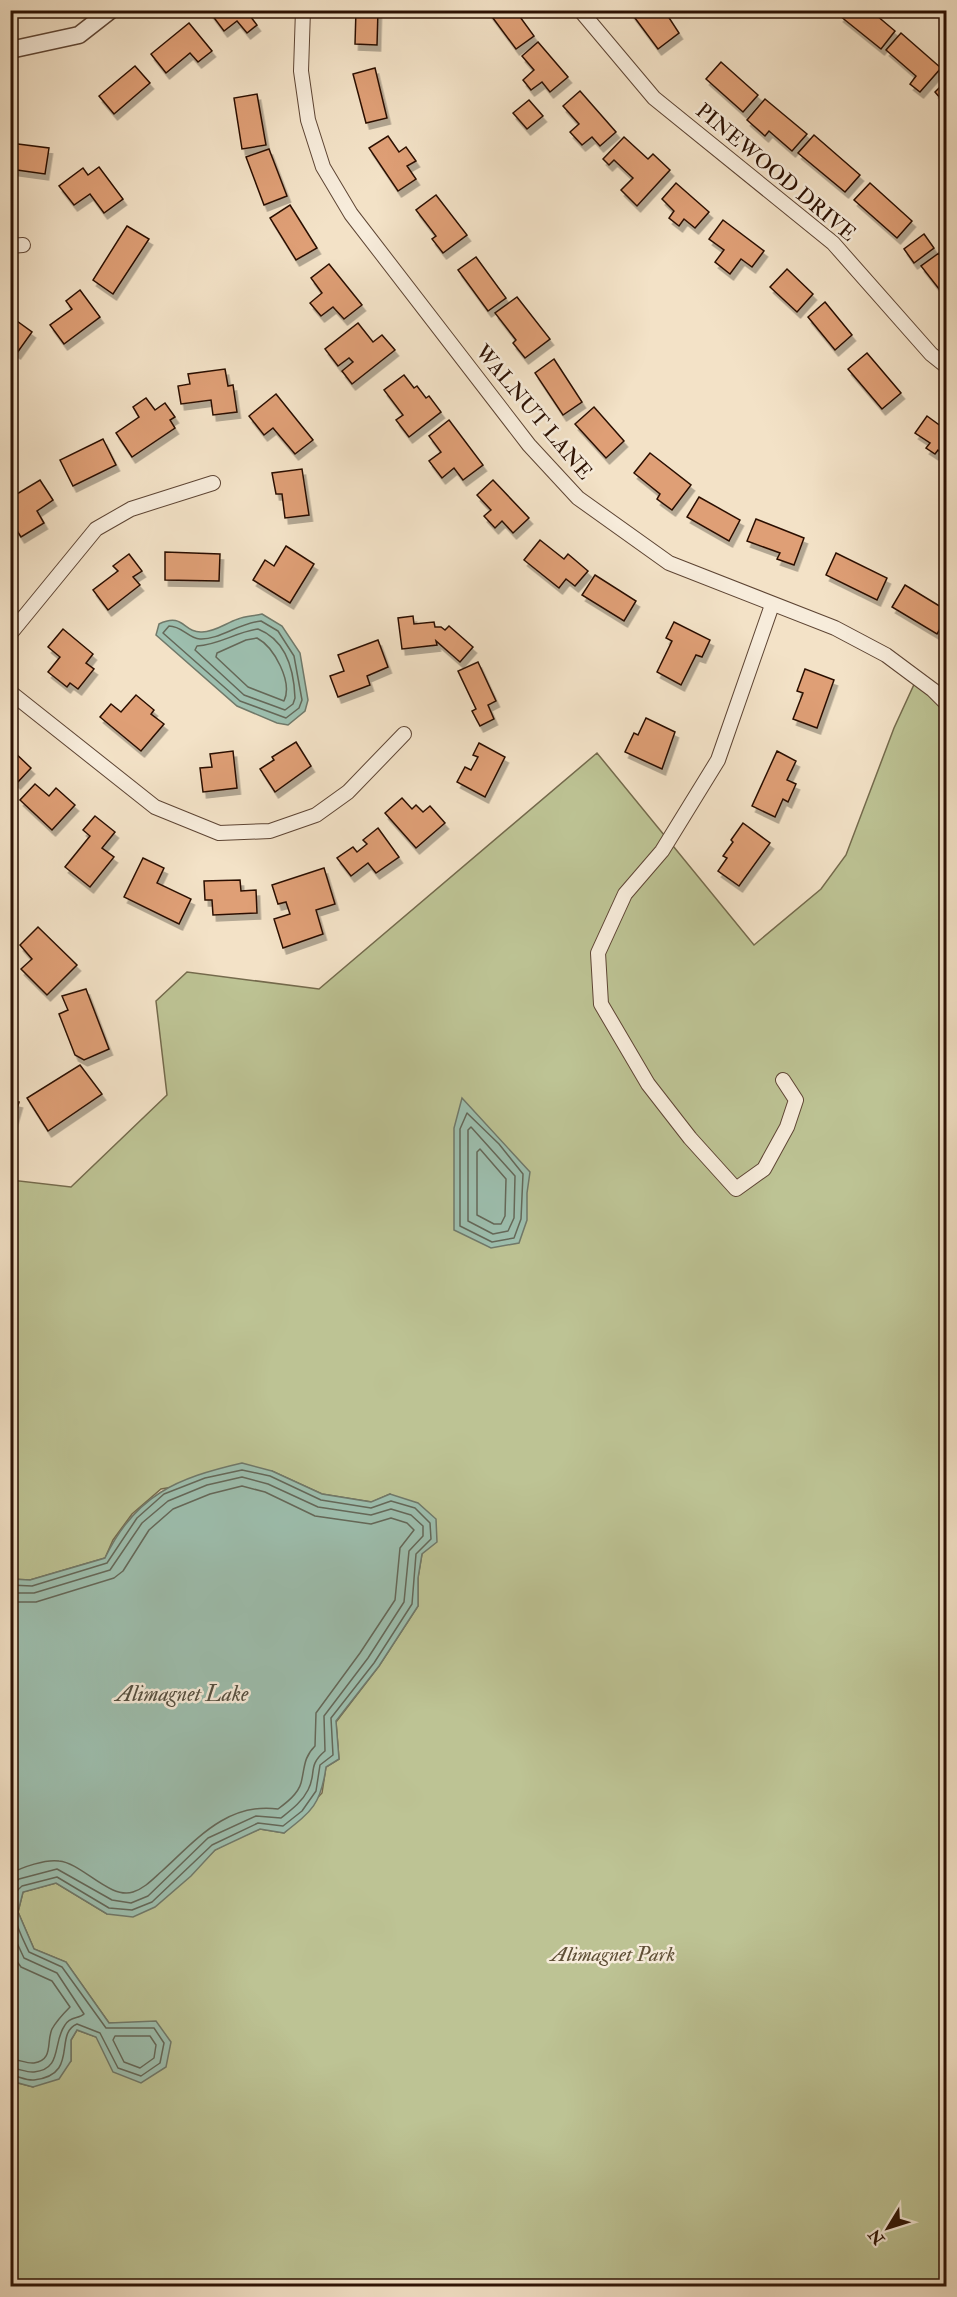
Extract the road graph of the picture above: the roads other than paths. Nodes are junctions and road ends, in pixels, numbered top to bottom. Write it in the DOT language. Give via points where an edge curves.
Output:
graph roads {
  1 [pos="111,10"];
  2 [pos="303,10"];
  3 [pos="580,10"];
  4 [pos="10,50"];
  5 [pos="946,366"];
  6 [pos="213,483"];
  7 [pos="772,605"];
  8 [pos="10,633"];
  9 [pos="10,693"];
  10 [pos="946,703"];
  11 [pos="404,734"];
  12 [pos="783,1080"];
  1 -- 4 [label="street" via="79,35"];
  2 -- 7 [label="street, WALNUT LANE" via="301,71 306,110 323,167 351,214 529,445 578,498 669,563"];
  3 -- 5 [label="street, PINEWOOD DRIVE" via="654,99 833,243"];
  6 -- 8 [label="street" via="131,509 96,529"];
  7 -- 10 [label="street, WALNUT LANE" via="835,628 886,655"];
  7 -- 12 [label="street" via="718,760 662,851 625,894 598,953 601,1004 648,1084 736,1189 764,1169 787,1128 796,1100"];
  9 -- 11 [label="street" via="155,807 219,833 270,831 316,815 348,792"];
}
